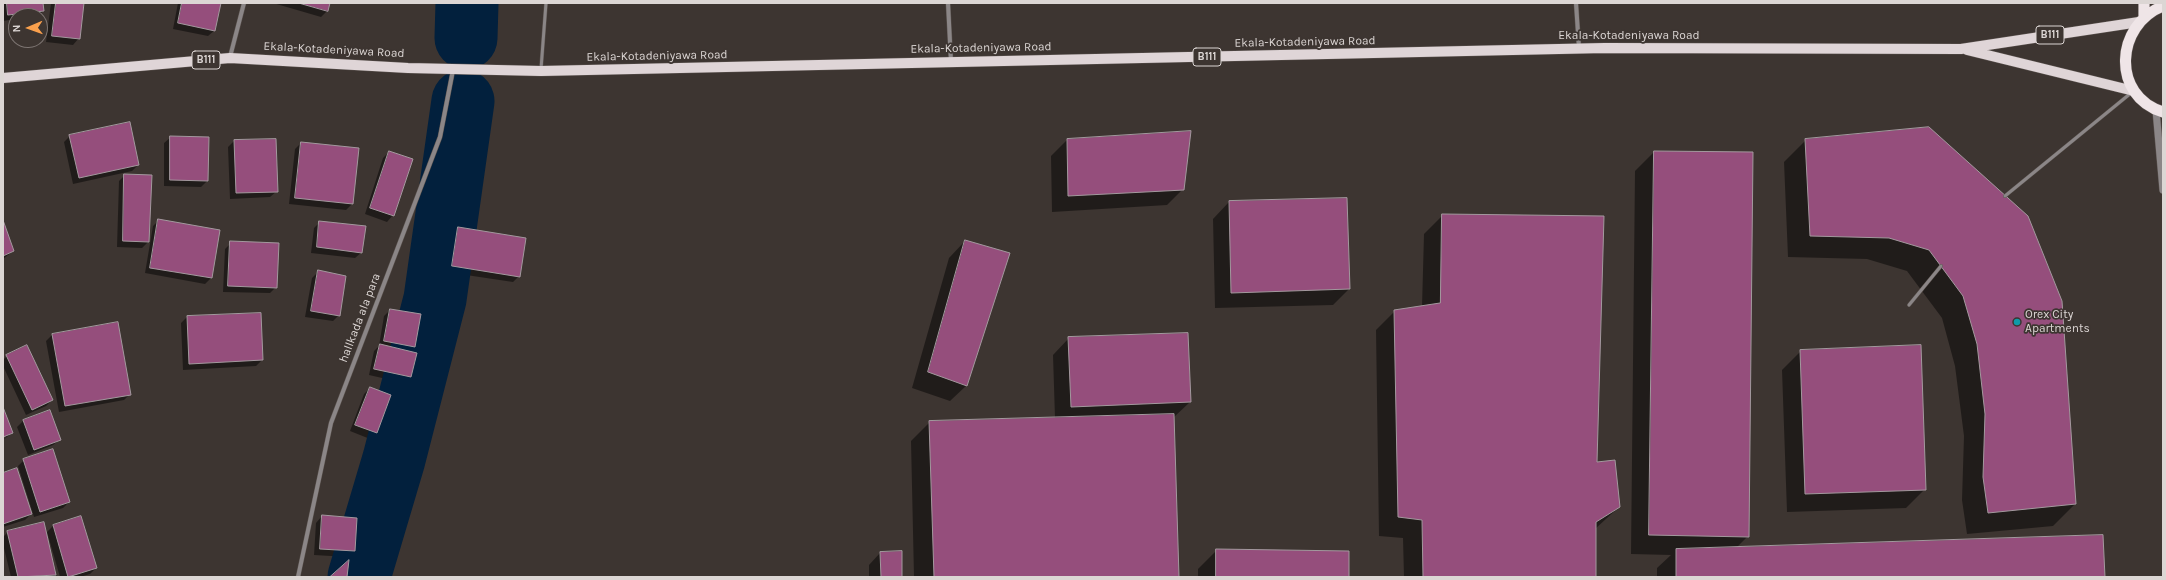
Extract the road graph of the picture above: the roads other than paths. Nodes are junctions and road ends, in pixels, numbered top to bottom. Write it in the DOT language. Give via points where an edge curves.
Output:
graph roads {
  1 [pos="244,3"];
  2 [pos="546,3"];
  3 [pos="948,3"];
  4 [pos="1576,3"];
  5 [pos="2144,3"];
  6 [pos="2163,6"];
  7 [pos="2141,19"];
  8 [pos="1579,49"];
  9 [pos="1961,49"];
  10 [pos="230,58"];
  11 [pos="951,62"];
  12 [pos="453,70"];
  13 [pos="541,71"];
  14 [pos="3,78"];
  15 [pos="2134,91"];
  16 [pos="2159,111"];
  17 [pos="2163,190"];
  18 [pos="2005,196"];
  19 [pos="1941,266"];
  20 [pos="1910,305"];
  21 [pos="298,577"];
  1 -- 10 [label="street"];
  2 -- 13 [label="lane"];
  3 -- 11 [label="street"];
  4 -- 8 [label="street"];
  5 -- 7 [label="highway"];
  6 -- 7 [label="highway"];
  7 -- 9 [label="main road, Ekala-Kotadeniyawa Road / B111"];
  7 -- 15 [label="highway" via="2128,41 2125,63"];
  8 -- 9 [label="main road, Ekala-Kotadeniyawa Road / B111"];
  8 -- 11 [label="main road, Ekala-Kotadeniyawa Road / B111"];
  9 -- 15 [label="main road, Ekala-Kotadeniyawa Road / B111"];
  10 -- 12 [label="main road, Ekala-Kotadeniyawa Road / B111"];
  10 -- 14 [label="main road, Ekala-Kotadeniyawa Road / B111"];
  11 -- 13 [label="main road, Ekala-Kotadeniyawa Road / B111"];
  12 -- 13 [label="main road, Ekala-Kotadeniyawa Road / B111"];
  12 -- 21 [label="street, hallkada ala para" via="440,137 331,423"];
  15 -- 16 [label="highway"];
  15 -- 18 [label="lane"];
  16 -- 17 [label="street"];
  19 -- 20 [label="lane"];
}
